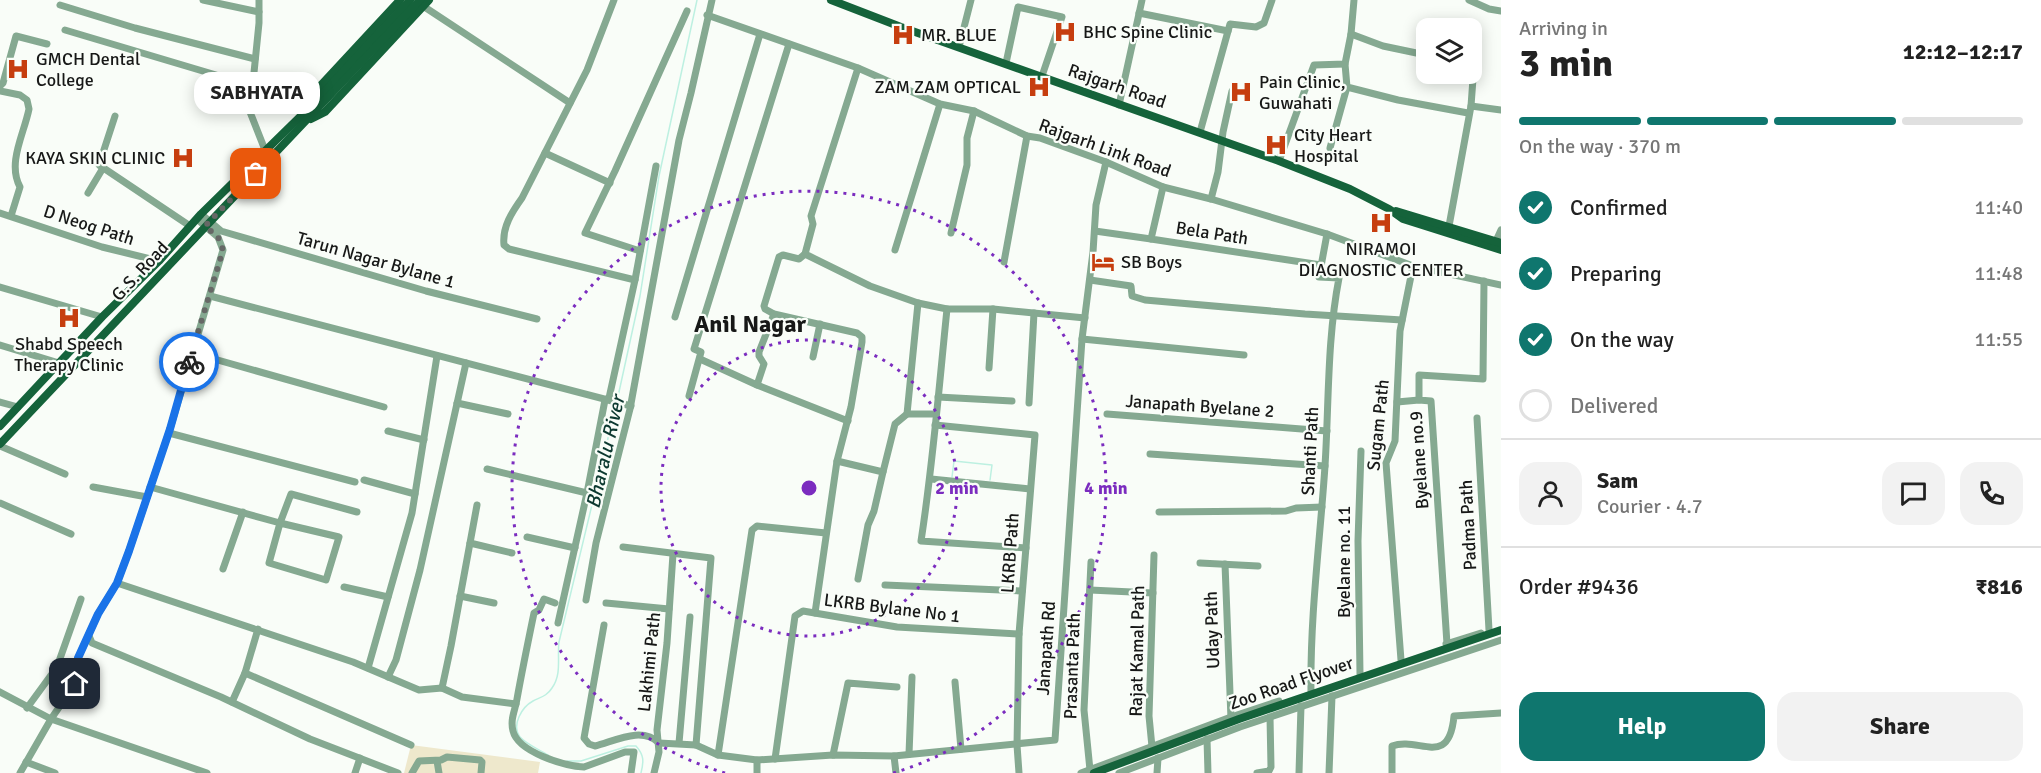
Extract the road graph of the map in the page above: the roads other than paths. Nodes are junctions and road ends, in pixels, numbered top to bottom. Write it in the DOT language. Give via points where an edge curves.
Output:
graph roads {
  1 [pos="203,0"];
  2 [pos="259,0"];
  3 [pos="399,0"];
  4 [pos="410,0"];
  5 [pos="614,0"];
  6 [pos="712,0"];
  7 [pos="831,0"];
  8 [pos="971,0"];
  9 [pos="1142,0"];
  10 [pos="1272,0"];
  11 [pos="1354,0"];
  12 [pos="1469,0"];
  13 [pos="1495,0"];
  14 [pos="424,2"];
  15 [pos="60,5"];
  16 [pos="1499,10"];
  17 [pos="259,12"];
  18 [pos="687,12"];
  19 [pos="1139,13"];
  20 [pos="707,15"];
  21 [pos="66,30"];
  22 [pos="1228,31"];
  23 [pos="760,34"];
  24 [pos="1351,34"];
  25 [pos="47,44"];
  26 [pos="789,44"];
  27 [pos="959,47"];
  28 [pos="1416,53"];
  29 [pos="255,59"];
  30 [pos="1006,63"];
  31 [pos="1345,64"];
  32 [pos="858,68"];
  33 [pos="1042,76"];
  34 [pos="1472,84"];
  35 [pos="0,86"];
  36 [pos="253,86"];
  37 [pos="1347,87"];
  38 [pos="0,91"];
  39 [pos="1232,91"];
  40 [pos="570,103"];
  41 [pos="940,104"];
  42 [pos="316,105"];
  43 [pos="1119,105"];
  44 [pos="1470,109"];
  45 [pos="1501,110"];
  46 [pos="974,111"];
  47 [pos="115,116"];
  48 [pos="303,119"];
  49 [pos="1200,132"];
  50 [pos="1027,136"];
  51 [pos="1223,142"];
  52 [pos="1330,148"];
  53 [pos="265,150"];
  54 [pos="545,153"];
  55 [pos="1279,161"];
  56 [pos="1106,162"];
  57 [pos="656,166"];
  58 [pos="103,168"];
  59 [pos="609,183"];
  60 [pos="1163,187"];
  61 [pos="88,192"];
  62 [pos="1211,199"];
  63 [pos="1389,209"];
  64 [pos="0,213"];
  65 [pos="11,216"];
  66 [pos="196,220"];
  67 [pos="207,224"];
  68 [pos="1449,226"];
  69 [pos="1501,230"];
  70 [pos="1095,231"];
  71 [pos="951,233"];
  72 [pos="1328,234"];
  73 [pos="1151,239"];
  74 [pos="1499,242"];
  75 [pos="895,250"];
  76 [pos="1501,250"];
  77 [pos="640,251"];
  78 [pos="805,254"];
  79 [pos="159,261"];
  80 [pos="1004,262"];
  81 [pos="1321,265"];
  82 [pos="1413,266"];
  83 [pos="635,280"];
  84 [pos="1090,280"];
  85 [pos="1484,282"];
  86 [pos="1501,285"];
  87 [pos="0,287"];
  88 [pos="210,296"];
  89 [pos="918,303"];
  90 [pos="947,309"];
  91 [pos="993,309"];
  92 [pos="1034,313"];
  93 [pos="774,314"];
  94 [pos="1332,315"];
  95 [pos="102,317"];
  96 [pos="675,317"];
  97 [pos="1085,318"];
  98 [pos="537,320"];
  99 [pos="1402,320"];
  100 [pos="820,324"];
  101 [pos="1082,339"];
  102 [pos="0,345"];
  103 [pos="193,352"];
  104 [pos="1244,355"];
  105 [pos="437,356"];
  106 [pos="813,357"];
  107 [pos="700,359"];
  108 [pos="59,363"];
  109 [pos="466,363"];
  110 [pos="989,368"];
  111 [pos="757,386"];
  112 [pos="689,396"];
  113 [pos="938,398"];
  114 [pos="605,400"];
  115 [pos="1419,400"];
  116 [pos="1012,401"];
  117 [pos="0,402"];
  118 [pos="1397,402"];
  119 [pos="458,403"];
  120 [pos="1029,403"];
  121 [pos="631,406"];
  122 [pos="18,407"];
  123 [pos="384,407"];
  124 [pos="508,414"];
  125 [pos="907,414"];
  126 [pos="935,414"];
  127 [pos="1107,414"];
  128 [pos="1477,418"];
  129 [pos="848,421"];
  130 [pos="935,425"];
  131 [pos="0,426"];
  132 [pos="388,431"];
  133 [pos="1327,431"];
  134 [pos="169,433"];
  135 [pos="424,440"];
  136 [pos="0,445"];
  137 [pos="1361,451"];
  138 [pos="1150,454"];
  139 [pos="837,460"];
  140 [pos="1325,466"];
  141 [pos="487,469"];
  142 [pos="883,472"];
  143 [pos="65,474"];
  144 [pos="931,479"];
  145 [pos="364,480"];
  146 [pos="355,482"];
  147 [pos="93,487"];
  148 [pos="150,487"];
  149 [pos="1030,489"];
  150 [pos="587,493"];
  151 [pos="415,494"];
  152 [pos="147,497"];
  153 [pos="0,503"];
  154 [pos="477,505"];
  155 [pos="1322,507"];
  156 [pos="243,512"];
  157 [pos="357,512"];
  158 [pos="1159,512"];
  159 [pos="280,523"];
  160 [pos="826,533"];
  161 [pos="71,534"];
  162 [pos="527,537"];
  163 [pos="470,543"];
  164 [pos="623,547"];
  165 [pos="575,548"];
  166 [pos="1026,548"];
  167 [pos="512,553"];
  168 [pos="673,554"];
  169 [pos="1154,555"];
  170 [pos="1091,562"];
  171 [pos="1200,563"];
  172 [pos="1225,564"];
  173 [pos="1258,566"];
  174 [pos="223,569"];
  175 [pos="858,579"];
  176 [pos="117,583"];
  177 [pos="885,585"];
  178 [pos="344,587"];
  179 [pos="1090,590"];
  180 [pos="1022,591"];
  181 [pos="1153,593"];
  182 [pos="460,596"];
  183 [pos="388,597"];
  184 [pos="81,598"];
  185 [pos="586,600"];
  186 [pos="494,603"];
  187 [pos="555,603"];
  188 [pos="606,603"];
  189 [pos="669,609"];
  190 [pos="815,613"];
  191 [pos="690,617"];
  192 [pos="558,623"];
  193 [pos="604,625"];
  194 [pos="1501,628"];
  195 [pos="258,629"];
  196 [pos="1489,630"];
  197 [pos="1019,634"];
  198 [pos="89,636"];
  199 [pos="1501,638"];
  200 [pos="1447,644"];
  201 [pos="1401,660"];
  202 [pos="368,668"];
  203 [pos="245,673"];
  204 [pos="1360,674"];
  205 [pos="388,677"];
  206 [pos="912,677"];
  207 [pos="955,682"];
  208 [pos="897,687"];
  209 [pos="441,688"];
  210 [pos="1311,691"];
  211 [pos="0,692"];
  212 [pos="1332,696"];
  213 [pos="232,702"];
  214 [pos="516,704"];
  215 [pos="1301,706"];
  216 [pos="27,708"];
  217 [pos="1501,713"];
  218 [pos="1231,717"];
  219 [pos="1270,717"];
  220 [pos="51,719"];
  221 [pos="1231,730"];
  222 [pos="1207,739"];
  223 [pos="659,743"];
  224 [pos="679,743"];
  225 [pos="411,745"];
  226 [pos="696,745"];
  227 [pos="1017,745"];
  228 [pos="1152,747"];
  229 [pos="961,749"];
  230 [pos="909,754"];
  231 [pos="718,755"];
  232 [pos="833,755"];
  233 [pos="894,756"];
  234 [pos="360,758"];
  235 [pos="1158,758"];
  236 [pos="757,759"];
  237 [pos="775,759"];
  238 [pos="436,761"];
  239 [pos="26,762"];
  240 [pos="1092,771"];
  241 [pos="20,773"];
  242 [pos="55,773"];
  243 [pos="207,773"];
  244 [pos="355,773"];
  245 [pos="398,773"];
  246 [pos="411,773"];
  247 [pos="439,773"];
  248 [pos="481,773"];
  249 [pos="631,773"];
  250 [pos="654,773"];
  251 [pos="757,773"];
  252 [pos="896,773"];
  253 [pos="1019,773"];
  254 [pos="1081,773"];
  255 [pos="1108,773"];
  256 [pos="1119,773"];
  257 [pos="1157,773"];
  258 [pos="1208,773"];
  259 [pos="1257,773"];
  260 [pos="1299,773"];
  261 [pos="1329,773"];
  262 [pos="1392,773"];
  1 -- 17 [label="street"];
  2 -- 17 [label="street"];
  3 -- 48 [label="main road" via="310,97"];
  4 -- 42 [label="main road"];
  5 -- 40 [label="street"];
  6 -- 20 [label="street"];
  7 -- 27 [label="main road, Rajgarh Road"];
  8 -- 27 [label="street"];
  9 -- 19 [label="street"];
  10 -- 22 [label="street" via="1264,23 1256,27 1230,24"];
  11 -- 24 [label="street"];
  12 -- 16 [label="street"];
  13 -- 16 [label="street"];
  14 -- 40 [label="street"];
  14 -- 42 [label="main road"];
  14 -- 48 [label="main road" via="325,112"];
  15 -- 29 [label="street"];
  17 -- 29 [label="street"];
  18 -- 59 [label="street"];
  19 -- 22 [label="street"];
  19 -- 43 [label="street"];
  20 -- 23 [label="street, Rajgarh Link Road"];
  20 -- 121 [label="street" via="679,140"];
  21 -- 36 [label="street"];
  22 -- 49 [label="street"];
  23 -- 26 [label="street, Rajgarh Link Road"];
  23 -- 96 [label="street"];
  24 -- 28 [label="street"];
  24 -- 31 [label="street"];
  25 -- 35 [label="street" via="16,36"];
  26 -- 32 [label="street, Rajgarh Link Road"];
  26 -- 107 [label="street" via="694,349 701,352"];
  27 -- 30 [label="main road, Rajgarh Road"];
  29 -- 36 [label="street"];
  30 -- 33 [label="main road, Rajgarh Road"];
  30 -- 33 [label="street" via="1018,7 1062,17"];
  31 -- 37 [label="street"];
  31 -- 55 [label="street" via="1314,65"];
  32 -- 41 [label="street, Rajgarh Link Road"];
  32 -- 78 [label="street" via="811,216 813,224"];
  33 -- 43 [label="main road, Rajgarh Road"];
  34 -- 44 [label="street"];
  36 -- 53 [label="street" via="250,112"];
  37 -- 44 [label="street" via="1398,100"];
  37 -- 52 [label="street"];
  38 -- 65 [label="street" via="20,95 27,100 29,109 14,166 20,187"];
  39 -- 51 [label="street"];
  40 -- 54 [label="street"];
  41 -- 46 [label="street, Rajgarh Link Road"];
  41 -- 75 [label="street"];
  42 -- 48 [label="main road"];
  43 -- 49 [label="main road, Rajgarh Road"];
  44 -- 45 [label="street"];
  44 -- 68 [label="street"];
  46 -- 50 [label="street, Rajgarh Link Road"];
  46 -- 71 [label="street" via="967,138 967,165"];
  47 -- 58 [label="street" via="100,159"];
  48 -- 53 [label="main road"];
  48 -- 67 [label="main road, G.S. Road"];
  49 -- 51 [label="main road, Rajgarh Road"];
  50 -- 56 [label="street, Rajgarh Link Road"];
  50 -- 80 [label="street"];
  51 -- 55 [label="main road, Rajgarh Road"];
  51 -- 62 [label="street"];
  53 -- 66 [label="main road"];
  54 -- 59 [label="street"];
  54 -- 83 [label="street" via="506,225 504,245"];
  55 -- 63 [label="main road, Rajgarh Road"];
  56 -- 60 [label="street, Rajgarh Link Road"];
  56 -- 70 [label="street, Janapath Rd" via="1096,205"];
  57 -- 77 [label="street"];
  58 -- 61 [label="street"];
  58 -- 66 [label="street"];
  59 -- 77 [label="street" via="585,233"];
  60 -- 62 [label="street, Rajgarh Link Road"];
  60 -- 73 [label="street, Bela Path"];
  62 -- 72 [label="street, Rajgarh Link Road"];
  63 -- 68 [label="main road, Rajgarh Road"];
  63 -- 76 [label="main road, Rajgarh Road" via="1403,219"];
  64 -- 65 [label="street, D Neog Path"];
  65 -- 79 [label="street, D Neog Path" via="102,247"];
  66 -- 67 [label="street"];
  66 -- 79 [label="main road"];
  67 -- 88 [label="street" via="223,250"];
  67 -- 98 [label="street, Tarun Nagar Bylane 1" via="414,288"];
  67 -- 136 [label="main road, G.S. Road"];
  68 -- 74 [label="main road, Rajgarh Road"];
  69 -- 74 [label="street"];
  70 -- 73 [label="street"];
  70 -- 84 [label="street, Janapath Rd"];
  72 -- 81 [label="street"];
  72 -- 82 [label="street, Rajgarh Link Road"];
  73 -- 81 [label="street, Bela Path"];
  77 -- 83 [label="street"];
  78 -- 89 [label="street" via="870,286"];
  78 -- 93 [label="street" via="800,259 783,255 776,262 764,306"];
  79 -- 95 [label="main road"];
  81 -- 94 [label="street, Shanti Path" via="1319,277 1339,278"];
  82 -- 85 [label="street, Rajgarh Link Road"];
  82 -- 99 [label="street, Sugam Path"];
  83 -- 114 [label="street" via="609,398"];
  84 -- 94 [label="street" via="1131,286 1132,296 1144,300"];
  84 -- 97 [label="street, Janapath Rd"];
  85 -- 86 [label="street, Rajgarh Link Road"];
  85 -- 115 [label="street, Byelane no.9" via="1483,379 1419,375"];
  87 -- 95 [label="street"];
  88 -- 103 [label="street"];
  88 -- 105 [label="street"];
  89 -- 90 [label="street"];
  89 -- 125 [label="street"];
  90 -- 91 [label="street"];
  90 -- 113 [label="street"];
  91 -- 92 [label="street"];
  91 -- 110 [label="street"];
  92 -- 97 [label="street"];
  92 -- 120 [label="street"];
  93 -- 100 [label="street"];
  93 -- 111 [label="street" via="759,352 764,364"];
  94 -- 99 [label="street"];
  94 -- 133 [label="street, Shanti Path"];
  95 -- 108 [label="main road"];
  97 -- 101 [label="street, Janapath Rd"];
  99 -- 118 [label="street, Sugam Path"];
  100 -- 106 [label="street"];
  100 -- 129 [label="street" via="862,337"];
  101 -- 104 [label="street"];
  101 -- 227 [label="street, Janapath Rd" via="1055,740"];
  102 -- 108 [label="street"];
  103 -- 123 [label="street"];
  103 -- 134 [label="street"];
  105 -- 109 [label="street"];
  105 -- 135 [label="street"];
  107 -- 111 [label="street"];
  107 -- 112 [label="street"];
  108 -- 122 [label="main road"];
  109 -- 114 [label="street"];
  109 -- 119 [label="street"];
  111 -- 129 [label="street"];
  113 -- 116 [label="street"];
  113 -- 126 [label="street"];
  114 -- 121 [label="street"];
  114 -- 150 [label="street"];
  115 -- 118 [label="street"];
  115 -- 200 [label="street, Byelane no.9" via="1431,400"];
  117 -- 122 [label="street"];
  118 -- 201 [label="street, Sugam Path" via="1395,441 1386,463"];
  119 -- 124 [label="street"];
  119 -- 205 [label="street" via="420,570"];
  121 -- 185 [label="street" via="596,543"];
  122 -- 131 [label="main road"];
  125 -- 126 [label="street"];
  125 -- 142 [label="street" via="892,431"];
  126 -- 130 [label="street"];
  127 -- 133 [label="street, Janapath Byelane 2"];
  128 -- 196 [label="street, Padma Path"];
  129 -- 139 [label="street"];
  130 -- 144 [label="street"];
  130 -- 149 [label="street, LKRB Path" via="1035,435"];
  132 -- 135 [label="street"];
  133 -- 140 [label="street, Shanti Path"];
  134 -- 146 [label="street"];
  134 -- 148 [label="street"];
  135 -- 151 [label="street"];
  136 -- 143 [label="street"];
  137 -- 204 [label="street, Byelane no. 11"];
  138 -- 140 [label="street"];
  139 -- 142 [label="street"];
  139 -- 160 [label="street"];
  140 -- 155 [label="street, Shanti Path"];
  141 -- 150 [label="street"];
  142 -- 175 [label="street"];
  144 -- 149 [label="street"];
  144 -- 166 [label="street" via="921,541"];
  145 -- 151 [label="street"];
  147 -- 152 [label="street"];
  148 -- 152 [label="street"];
  148 -- 156 [label="street"];
  149 -- 166 [label="street, LKRB Path"];
  150 -- 165 [label="street"];
  151 -- 183 [label="street"];
  152 -- 176 [label="street"];
  153 -- 161 [label="street"];
  154 -- 163 [label="street"];
  155 -- 158 [label="street"];
  155 -- 210 [label="street, Shanti Path" via="1311,639"];
  156 -- 159 [label="street"];
  156 -- 174 [label="street"];
  157 -- 159 [label="street" via="291,494"];
  159 -- 159 [label="street" via="339,537 326,580 269,563"];
  160 -- 190 [label="street"];
  160 -- 231 [label="street" via="758,526 752,530"];
  162 -- 165 [label="street"];
  163 -- 167 [label="street"];
  163 -- 182 [label="street"];
  164 -- 168 [label="street"];
  165 -- 192 [label="street"];
  166 -- 180 [label="street, LKRB Path"];
  168 -- 189 [label="street, Lakhimi Path"];
  168 -- 226 [label="street" via="711,558"];
  169 -- 181 [label="street, Rajat Kamal Path"];
  170 -- 179 [label="street, Prasanta Path"];
  171 -- 172 [label="street"];
  172 -- 173 [label="street"];
  172 -- 218 [label="street, Uday Path"];
  176 -- 195 [label="street"];
  176 -- 198 [label="street"];
  177 -- 180 [label="street"];
  178 -- 183 [label="street"];
  179 -- 181 [label="street"];
  179 -- 240 [label="street, Prasanta Path" via="1084,710"];
  180 -- 197 [label="street, LKRB Path"];
  181 -- 228 [label="street, Rajat Kamal Path" via="1149,716"];
  182 -- 186 [label="street"];
  182 -- 209 [label="street"];
  183 -- 202 [label="street"];
  184 -- 216 [label="street" via="57,667"];
  187 -- 214 [label="street" via="544,599 534,613"];
  188 -- 189 [label="street"];
  189 -- 223 [label="street, Lakhimi Path"];
  190 -- 197 [label="street, LKRB Bylane No 1" via="897,627"];
  190 -- 237 [label="street, LKRB Bylane No 1" via="803,611 795,616"];
  191 -- 224 [label="street"];
  193 -- 223 [label="street, Janapath Rd" via="584,738 595,746 639,735"];
  194 -- 196 [label="street"];
  194 -- 240 [label="main road, Zoo Road Flyover, bridge"];
  195 -- 202 [label="street"];
  195 -- 203 [label="street"];
  196 -- 200 [label="street"];
  197 -- 227 [label="street, LKRB Path"];
  198 -- 213 [label="street" via="92,643"];
  198 -- 220 [label="street" via="78,658 75,684"];
  199 -- 212 [label="street"];
  199 -- 255 [label="main road, Zoo Road Flyover, bridge" via="1306,700"];
  200 -- 201 [label="street"];
  201 -- 204 [label="street"];
  202 -- 205 [label="street"];
  203 -- 213 [label="street"];
  203 -- 225 [label="street"];
  204 -- 210 [label="street"];
  205 -- 209 [label="street" via="419,690"];
  206 -- 230 [label="street"];
  207 -- 229 [label="street"];
  208 -- 232 [label="street" via="848,683"];
  209 -- 214 [label="street" via="462,697"];
  210 -- 218 [label="street"];
  211 -- 216 [label="street"];
  212 -- 215 [label="street"];
  212 -- 261 [label="street"];
  213 -- 234 [label="street"];
  214 -- 249 [label="street" via="511,720 513,733 531,750 551,760 584,767 632,751 635,756"];
  215 -- 219 [label="street"];
  215 -- 260 [label="street"];
  216 -- 220 [label="street"];
  217 -- 262 [label="street" via="1454,716 1449,740 1442,745 1392,746"];
  218 -- 221 [label="street, Uday Path"];
  218 -- 228 [label="street"];
  219 -- 221 [label="street"];
  219 -- 259 [label="street" via="1271,767"];
  220 -- 239 [label="street"];
  220 -- 243 [label="street"];
  221 -- 222 [label="street"];
  222 -- 235 [label="street"];
  222 -- 258 [label="street"];
  223 -- 224 [label="street, Janapath Rd"];
  223 -- 250 [label="street, Lakhimi Path"];
  224 -- 226 [label="street, Janapath Rd"];
  226 -- 231 [label="street, Janapath Rd"];
  227 -- 229 [label="street, Janapath Rd"];
  227 -- 253 [label="street, LKRB Path"];
  228 -- 240 [label="street"];
  229 -- 230 [label="street, Janapath Rd"];
  230 -- 233 [label="street, Janapath Rd"];
  231 -- 236 [label="street, Janapath Rd"];
  232 -- 233 [label="street, Janapath Rd"];
  232 -- 237 [label="street, Janapath Rd"];
  233 -- 252 [label="street"];
  234 -- 244 [label="street"];
  234 -- 245 [label="street"];
  235 -- 256 [label="street"];
  235 -- 257 [label="street"];
  236 -- 237 [label="street, Janapath Rd"];
  236 -- 251 [label="street"];
  238 -- 246 [label="street" via="419,761"];
  238 -- 247 [label="street"];
  238 -- 248 [label="street" via="447,757 480,760"];
  239 -- 241 [label="street"];
  239 -- 242 [label="street"];
  240 -- 254 [label="street"];
}
